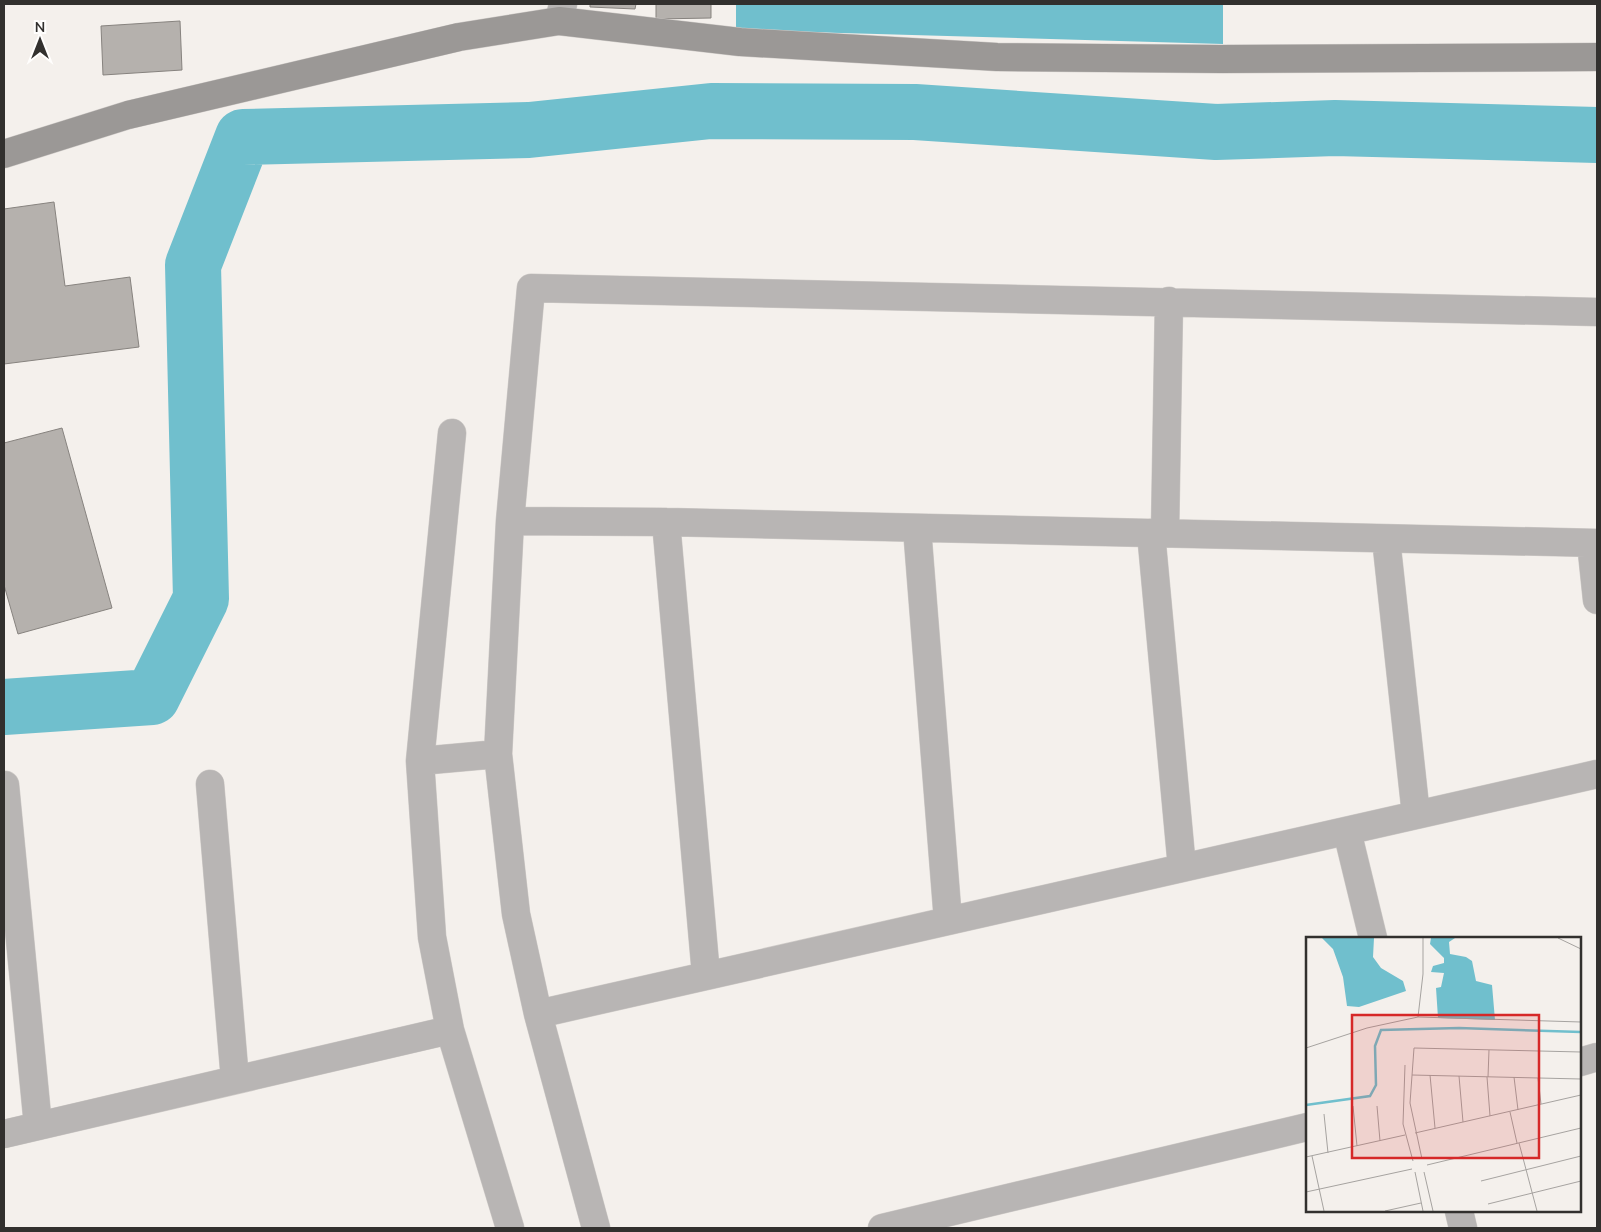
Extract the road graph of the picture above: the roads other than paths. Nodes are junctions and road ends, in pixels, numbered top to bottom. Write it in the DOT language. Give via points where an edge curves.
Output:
graph roads {
  1 [pos="561,13"];
  2 [pos="1597,57"];
  3 [pos="4,154"];
  4 [pos="1170,301"];
  5 [pos="1597,312"];
  6 [pos="452,433"];
  7 [pos="510,521"];
  8 [pos="666,522"];
  9 [pos="917,528"];
  10 [pos="1158,533"];
  11 [pos="1386,539"];
  12 [pos="1594,543"];
  13 [pos="1597,600"];
  14 [pos="498,754"];
  15 [pos="420,761"];
  16 [pos="1597,774"];
  17 [pos="210,784"];
  18 [pos="4,785"];
  19 [pos="1416,815"];
  20 [pos="1347,830"];
  21 [pos="1182,868"];
  22 [pos="948,921"];
  23 [pos="1373,937"];
  24 [pos="706,976"];
  25 [pos="538,1014"];
  26 [pos="450,1030"];
  27 [pos="1597,1057"];
  28 [pos="1581,1062"];
  29 [pos="235,1080"];
  30 [pos="38,1126"];
  31 [pos="1306,1127"];
  32 [pos="4,1134"];
  33 [pos="1458,1212"];
  34 [pos="510,1228"];
  35 [pos="596,1228"];
  36 [pos="882,1228"];
  37 [pos="1463,1228"];
  1 -- 2 [label="street" via="740,42 997,57 1221,60"];
  1 -- 3 [label="street" via="137,112"];
  4 -- 5 [label="street"];
  4 -- 7 [label="street" via="531,288"];
  4 -- 10 [label="street"];
  6 -- 15 [label="street"];
  7 -- 8 [label="street"];
  7 -- 14 [label="street"];
  8 -- 9 [label="street"];
  8 -- 24 [label="street"];
  9 -- 10 [label="street"];
  9 -- 22 [label="street"];
  10 -- 11 [label="street"];
  10 -- 21 [label="street"];
  11 -- 12 [label="street"];
  11 -- 19 [label="street"];
  12 -- 13 [label="street"];
  14 -- 15 [label="street"];
  14 -- 25 [label="street" via="516,914"];
  15 -- 26 [label="street" via="432,937"];
  16 -- 19 [label="street"];
  17 -- 29 [label="street"];
  18 -- 30 [label="street"];
  19 -- 20 [label="street"];
  20 -- 21 [label="street"];
  20 -- 23 [label="street"];
  21 -- 22 [label="street"];
  22 -- 24 [label="street"];
  24 -- 25 [label="street"];
  25 -- 35 [label="street"];
  26 -- 29 [label="street"];
  26 -- 34 [label="street"];
  27 -- 28 [label="street"];
  29 -- 30 [label="street"];
  30 -- 32 [label="street"];
  31 -- 36 [label="street"];
  33 -- 37 [label="street"];
}
